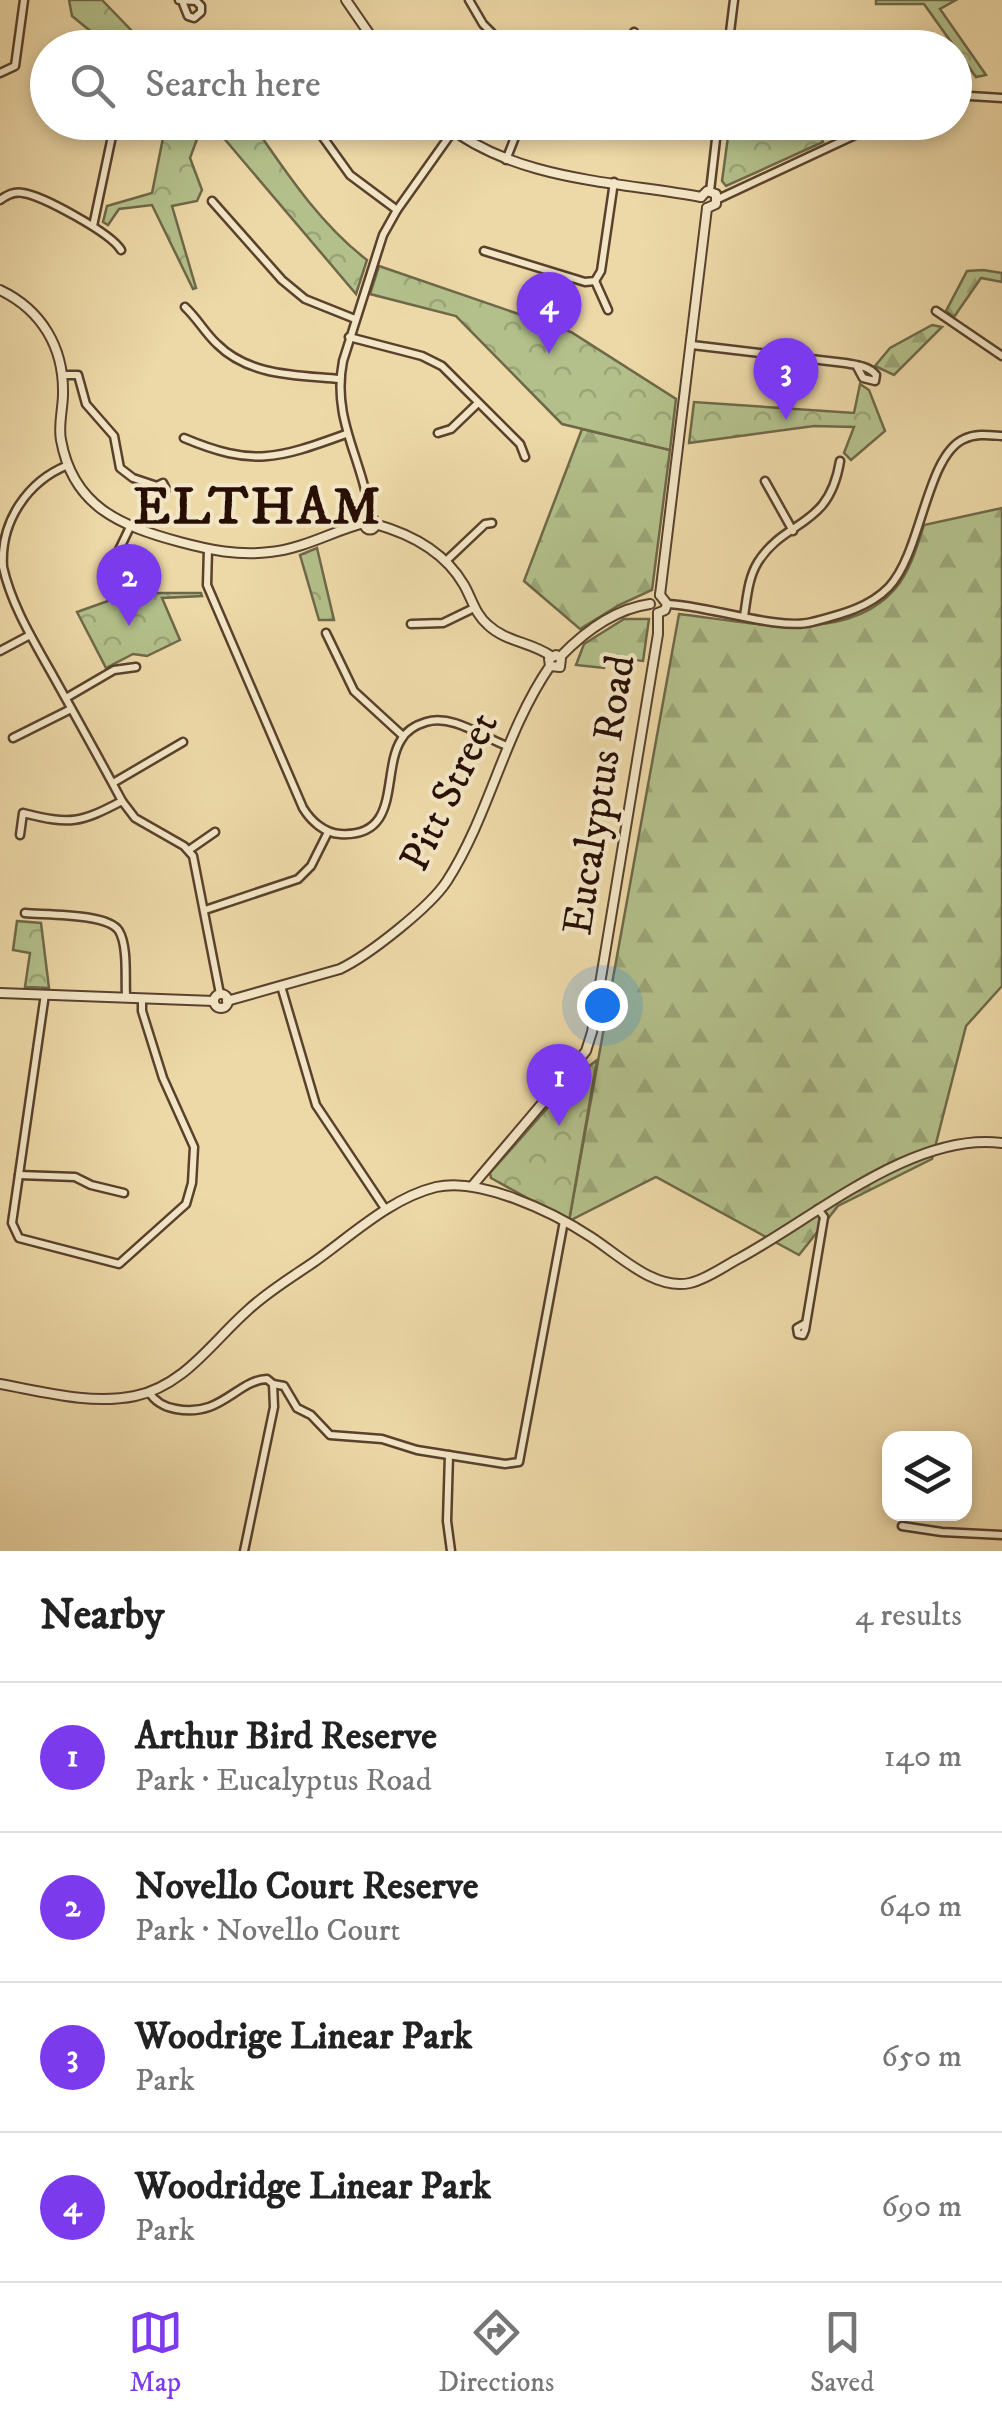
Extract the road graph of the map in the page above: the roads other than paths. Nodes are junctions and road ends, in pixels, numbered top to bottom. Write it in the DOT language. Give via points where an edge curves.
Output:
graph roads {
  1 [pos="24,0"];
  2 [pos="346,0"];
  3 [pos="469,0"];
  4 [pos="734,0"];
  5 [pos="367,30"];
  6 [pos="489,30"];
  7 [pos="730,30"];
  8 [pos="0,73"];
  9 [pos="972,96"];
  10 [pos="1002,98"];
  11 [pos="112,140"];
  12 [pos="325,140"];
  13 [pos="447,140"];
  14 [pos="469,140"];
  15 [pos="514,140"];
  16 [pos="716,140"];
  17 [pos="844,140"];
  18 [pos="506,160"];
  19 [pos="614,182"];
  20 [pos="710,191"];
  21 [pos="701,196"];
  22 [pos="718,199"];
  23 [pos="0,200"];
  24 [pos="212,202"];
  25 [pos="707,208"];
  26 [pos="397,210"];
  27 [pos="93,226"];
  28 [pos="121,250"];
  29 [pos="484,251"];
  30 [pos="595,280"];
  31 [pos="0,290"];
  32 [pos="185,308"];
  33 [pos="608,310"];
  34 [pos="936,312"];
  35 [pos="355,320"];
  36 [pos="349,337"];
  37 [pos="692,346"];
  38 [pos="1002,356"];
  39 [pos="856,365"];
  40 [pos="64,375"];
  41 [pos="339,379"];
  42 [pos="478,403"];
  43 [pos="438,433"];
  44 [pos="346,434"];
  45 [pos="1002,436"];
  46 [pos="184,438"];
  47 [pos="525,457"];
  48 [pos="840,460"];
  49 [pos="68,465"];
  50 [pos="765,480"];
  51 [pos="156,486"];
  52 [pos="492,522"];
  53 [pos="370,524"];
  54 [pos="130,527"];
  55 [pos="792,531"];
  56 [pos="208,550"];
  57 [pos="446,561"];
  58 [pos="1,564"];
  59 [pos="107,575"];
  60 [pos="660,596"];
  61 [pos="650,604"];
  62 [pos="668,604"];
  63 [pos="474,608"];
  64 [pos="658,612"];
  65 [pos="744,616"];
  66 [pos="410,624"];
  67 [pos="326,633"];
  68 [pos="30,634"];
  69 [pos="0,651"];
  70 [pos="554,660"];
  71 [pos="136,667"];
  72 [pos="66,698"];
  73 [pos="71,709"];
  74 [pos="403,736"];
  75 [pos="12,738"];
  76 [pos="183,742"];
  77 [pos="507,746"];
  78 [pos="113,783"];
  79 [pos="122,801"];
  80 [pos="215,832"];
  81 [pos="328,832"];
  82 [pos="20,835"];
  83 [pos="189,850"];
  84 [pos="206,910"];
  85 [pos="25,913"];
  86 [pos="281,986"];
  87 [pos="0,992"];
  88 [pos="45,994"];
  89 [pos="126,996"];
  90 [pos="221,999"];
  91 [pos="142,1001"];
  92 [pos="1002,1143"];
  93 [pos="19,1175"];
  94 [pos="473,1185"];
  95 [pos="124,1193"];
  96 [pos="386,1210"];
  97 [pos="818,1210"];
  98 [pos="564,1221"];
  99 [pos="806,1323"];
  100 [pos="0,1384"];
  101 [pos="274,1384"];
  102 [pos="150,1392"];
  103 [pos="449,1455"];
  104 [pos="902,1526"];
  105 [pos="1002,1535"];
  106 [pos="244,1551"];
  107 [pos="451,1551"];
  1 -- 8 [label="street" via="16,62"];
  2 -- 5 [label="street"];
  3 -- 6 [label="street"];
  4 -- 7 [label="street"];
  9 -- 10 [label="street"];
  11 -- 27 [label="street"];
  12 -- 26 [label="street" via="350,176"];
  13 -- 26 [label="street"];
  14 -- 18 [label="street"];
  15 -- 18 [label="street"];
  16 -- 20 [label="street"];
  17 -- 22 [label="street"];
  18 -- 19 [label="street"];
  19 -- 21 [label="street"];
  19 -- 30 [label="street"];
  20 -- 21 [label="street"];
  20 -- 22 [label="street"];
  21 -- 25 [label="street"];
  22 -- 25 [label="street"];
  23 -- 27 [label="street" via="25,193"];
  24 -- 35 [label="street" via="282,280"];
  25 -- 37 [label="street"];
  26 -- 35 [label="street"];
  27 -- 28 [label="street"];
  29 -- 30 [label="street"];
  30 -- 33 [label="street"];
  31 -- 40 [label="street" via="46,328"];
  32 -- 41 [label="street" via="242,362"];
  34 -- 38 [label="street"];
  35 -- 36 [label="street"];
  36 -- 41 [label="street"];
  36 -- 42 [label="street" via="433,360"];
  37 -- 39 [label="street"];
  37 -- 60 [label="street"];
  40 -- 49 [label="street" via="60,426"];
  40 -- 51 [label="street" via="78,376 86,404 114,436 120,468"];
  41 -- 44 [label="street"];
  42 -- 43 [label="street"];
  42 -- 47 [label="street"];
  44 -- 46 [label="street" via="256,458 224,455"];
  44 -- 53 [label="street" via="367,493"];
  45 -- 65 [label="street" via="970,437 948,452 910,554 872,601 804,624"];
  48 -- 55 [label="street" via="828,497"];
  49 -- 54 [label="street" via="92,502"];
  49 -- 58 [label="street" via="38,480 16,505"];
  50 -- 55 [label="street"];
  52 -- 57 [label="street"];
  53 -- 56 [label="street" via="270,552"];
  53 -- 57 [label="street" via="419,541"];
  54 -- 56 [label="street"];
  54 -- 59 [label="street"];
  55 -- 65 [label="street" via="756,564"];
  56 -- 81 [label="street" via="206,585 303,808"];
  57 -- 63 [label="street"];
  58 -- 68 [label="street"];
  60 -- 61 [label="street"];
  60 -- 62 [label="street"];
  61 -- 64 [label="street"];
  61 -- 70 [label="street, Pitt Street" via="622,610"];
  62 -- 64 [label="street"];
  62 -- 65 [label="street"];
  63 -- 66 [label="street" via="443,623"];
  63 -- 70 [label="street" via="496,632"];
  64 -- 94 [label="street, Eucalyptus Road" via="586,1051"];
  67 -- 74 [label="street" via="354,691"];
  68 -- 69 [label="street"];
  68 -- 72 [label="street"];
  70 -- 77 [label="street, Pitt Street"];
  71 -- 72 [label="street" via="114,670"];
  72 -- 73 [label="street"];
  73 -- 75 [label="street"];
  73 -- 78 [label="street"];
  74 -- 77 [label="street" via="440,720"];
  74 -- 81 [label="street" via="383,812 354,833"];
  76 -- 78 [label="street"];
  77 -- 86 [label="street, Pitt Street" via="454,870 436,895 356,961"];
  78 -- 79 [label="street"];
  79 -- 82 [label="street" via="84,820 23,814"];
  79 -- 83 [label="street" via="148,828"];
  80 -- 83 [label="street"];
  81 -- 84 [label="street" via="298,880"];
  83 -- 84 [label="street"];
  84 -- 90 [label="street"];
  85 -- 89 [label="street" via="114,926 121,937"];
  86 -- 90 [label="street, Pitt Street"];
  86 -- 96 [label="street" via="316,1104"];
  87 -- 88 [label="street, Pitt Street"];
  88 -- 89 [label="street, Pitt Street"];
  88 -- 93 [label="street"];
  89 -- 91 [label="street, Pitt Street"];
  90 -- 91 [label="street, Pitt Street"];
  91 -- 93 [label="street" via="164,1078 194,1147 186,1204 119,1264 19,1238 12,1223"];
  92 -- 97 [label="street" via="938,1148"];
  93 -- 95 [label="street" via="74,1177"];
  94 -- 96 [label="street" via="423,1191"];
  94 -- 98 [label="street"];
  96 -- 102 [label="street" via="256,1304 187,1370"];
  97 -- 98 [label="street" via="699,1280 676,1285 656,1280"];
  97 -- 99 [label="street" via="822,1236"];
  98 -- 103 [label="street" via="522,1457 512,1464"];
  100 -- 102 [label="street" via="98,1399"];
  101 -- 102 [label="street" via="259,1380 195,1410 165,1406"];
  101 -- 103 [label="street" via="284,1386 297,1408 330,1436 382,1438"];
  101 -- 106 [label="street"];
  103 -- 107 [label="street"];
  104 -- 105 [label="street"];
}
